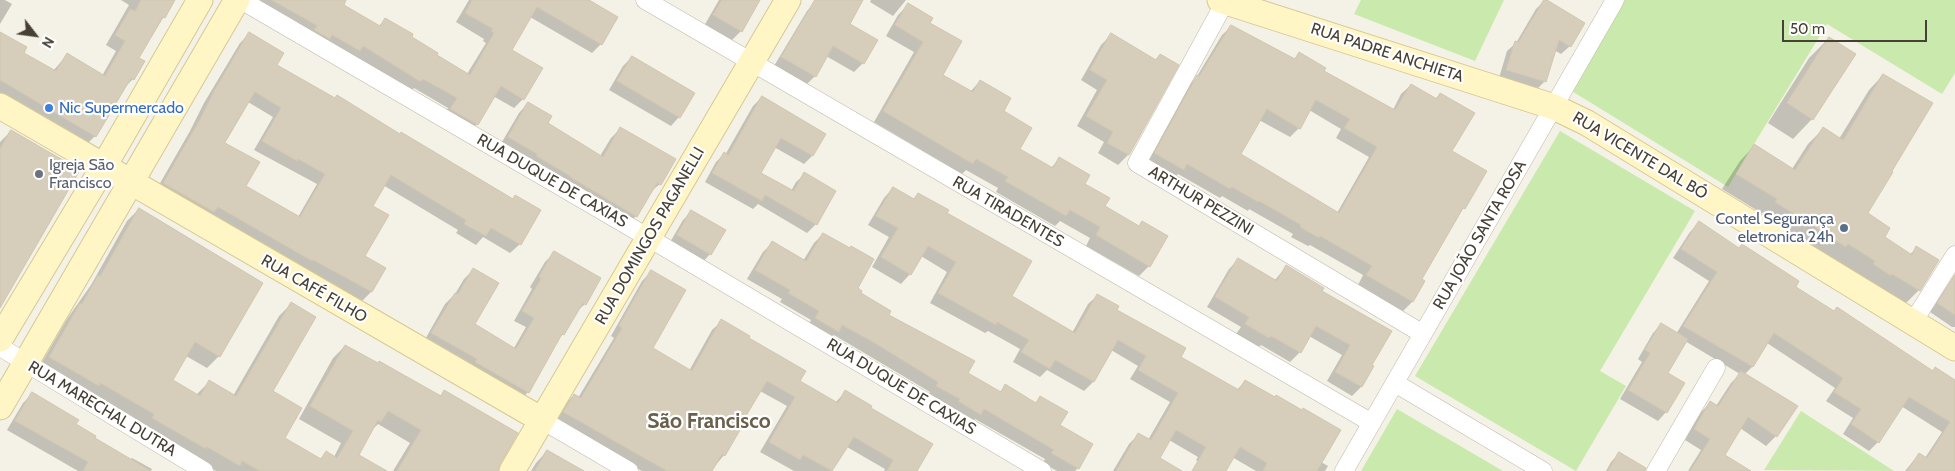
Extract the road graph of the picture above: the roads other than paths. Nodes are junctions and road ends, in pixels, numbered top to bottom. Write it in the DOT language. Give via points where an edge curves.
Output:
graph roads {
  1 [pos="200,0"];
  2 [pos="239,0"];
  3 [pos="645,0"];
  4 [pos="788,0"];
  5 [pos="1615,0"];
  6 [pos="1223,1"];
  7 [pos="751,62"];
  8 [pos="0,106"];
  9 [pos="1554,107"];
  10 [pos="104,166"];
  11 [pos="131,182"];
  12 [pos="649,238"];
  13 [pos="1955,255"];
  14 [pos="1913,322"];
  15 [pos="1423,334"];
  16 [pos="0,339"];
  17 [pos="0,347"];
  18 [pos="1955,348"];
  19 [pos="26,362"];
  20 [pos="1716,368"];
  21 [pos="1395,383"];
  22 [pos="0,407"];
  23 [pos="542,420"];
  24 [pos="1372,423"];
  25 [pos="204,471"];
  26 [pos="512,471"];
  27 [pos="629,471"];
  28 [pos="1042,471"];
  29 [pos="1344,471"];
  30 [pos="1543,471"];
  31 [pos="1656,471"];
  1 -- 10 [label="street"];
  2 -- 11 [label="street"];
  2 -- 12 [label="street, RUA DUQUE DE CAXIAS"];
  3 -- 7 [label="street, RUA TIRADENTES"];
  4 -- 7 [label="street, RUA DOMINGOS PAGANELLI"];
  5 -- 9 [label="street, RUA JOÃO SANTA ROSA"];
  6 -- 9 [label="street, RUA PADRE ANCHIETA"];
  6 -- 15 [label="street, ARTHUR PEZZINI" via="1137,163"];
  7 -- 12 [label="street, RUA DOMINGOS PAGANELLI"];
  7 -- 24 [label="street, RUA TIRADENTES"];
  8 -- 10 [label="street, RUA CAFÉ FILHO"];
  9 -- 14 [label="street, RUA VICENTE DAL BÓ" via="1588,123"];
  9 -- 15 [label="street, RUA JOÃO SANTA ROSA"];
  10 -- 11 [label="street, RUA CAFÉ FILHO"];
  10 -- 16 [label="street"];
  11 -- 19 [label="street"];
  11 -- 23 [label="street, RUA CAFÉ FILHO"];
  12 -- 23 [label="street, RUA DOMINGOS PAGANELLI"];
  12 -- 28 [label="street, RUA DUQUE DE CAXIAS"];
  13 -- 14 [label="street"];
  14 -- 18 [label="street, RUA VICENTE DAL BÓ"];
  15 -- 21 [label="street, RUA JOÃO SANTA ROSA"];
  17 -- 19 [label="street, RUA MARECHAL DUTRA"];
  19 -- 22 [label="street"];
  19 -- 25 [label="street, RUA MARECHAL DUTRA"];
  20 -- 31 [label="street"];
  21 -- 24 [label="street, RUA JOÃO SANTA ROSA"];
  21 -- 30 [label="street"];
  23 -- 26 [label="street, RUA DOMINGOS PAGANELLI"];
  23 -- 27 [label="street, RUA CAFÉ FILHO"];
  24 -- 29 [label="street, RUA JOÃO SANTA ROSA"];
}
